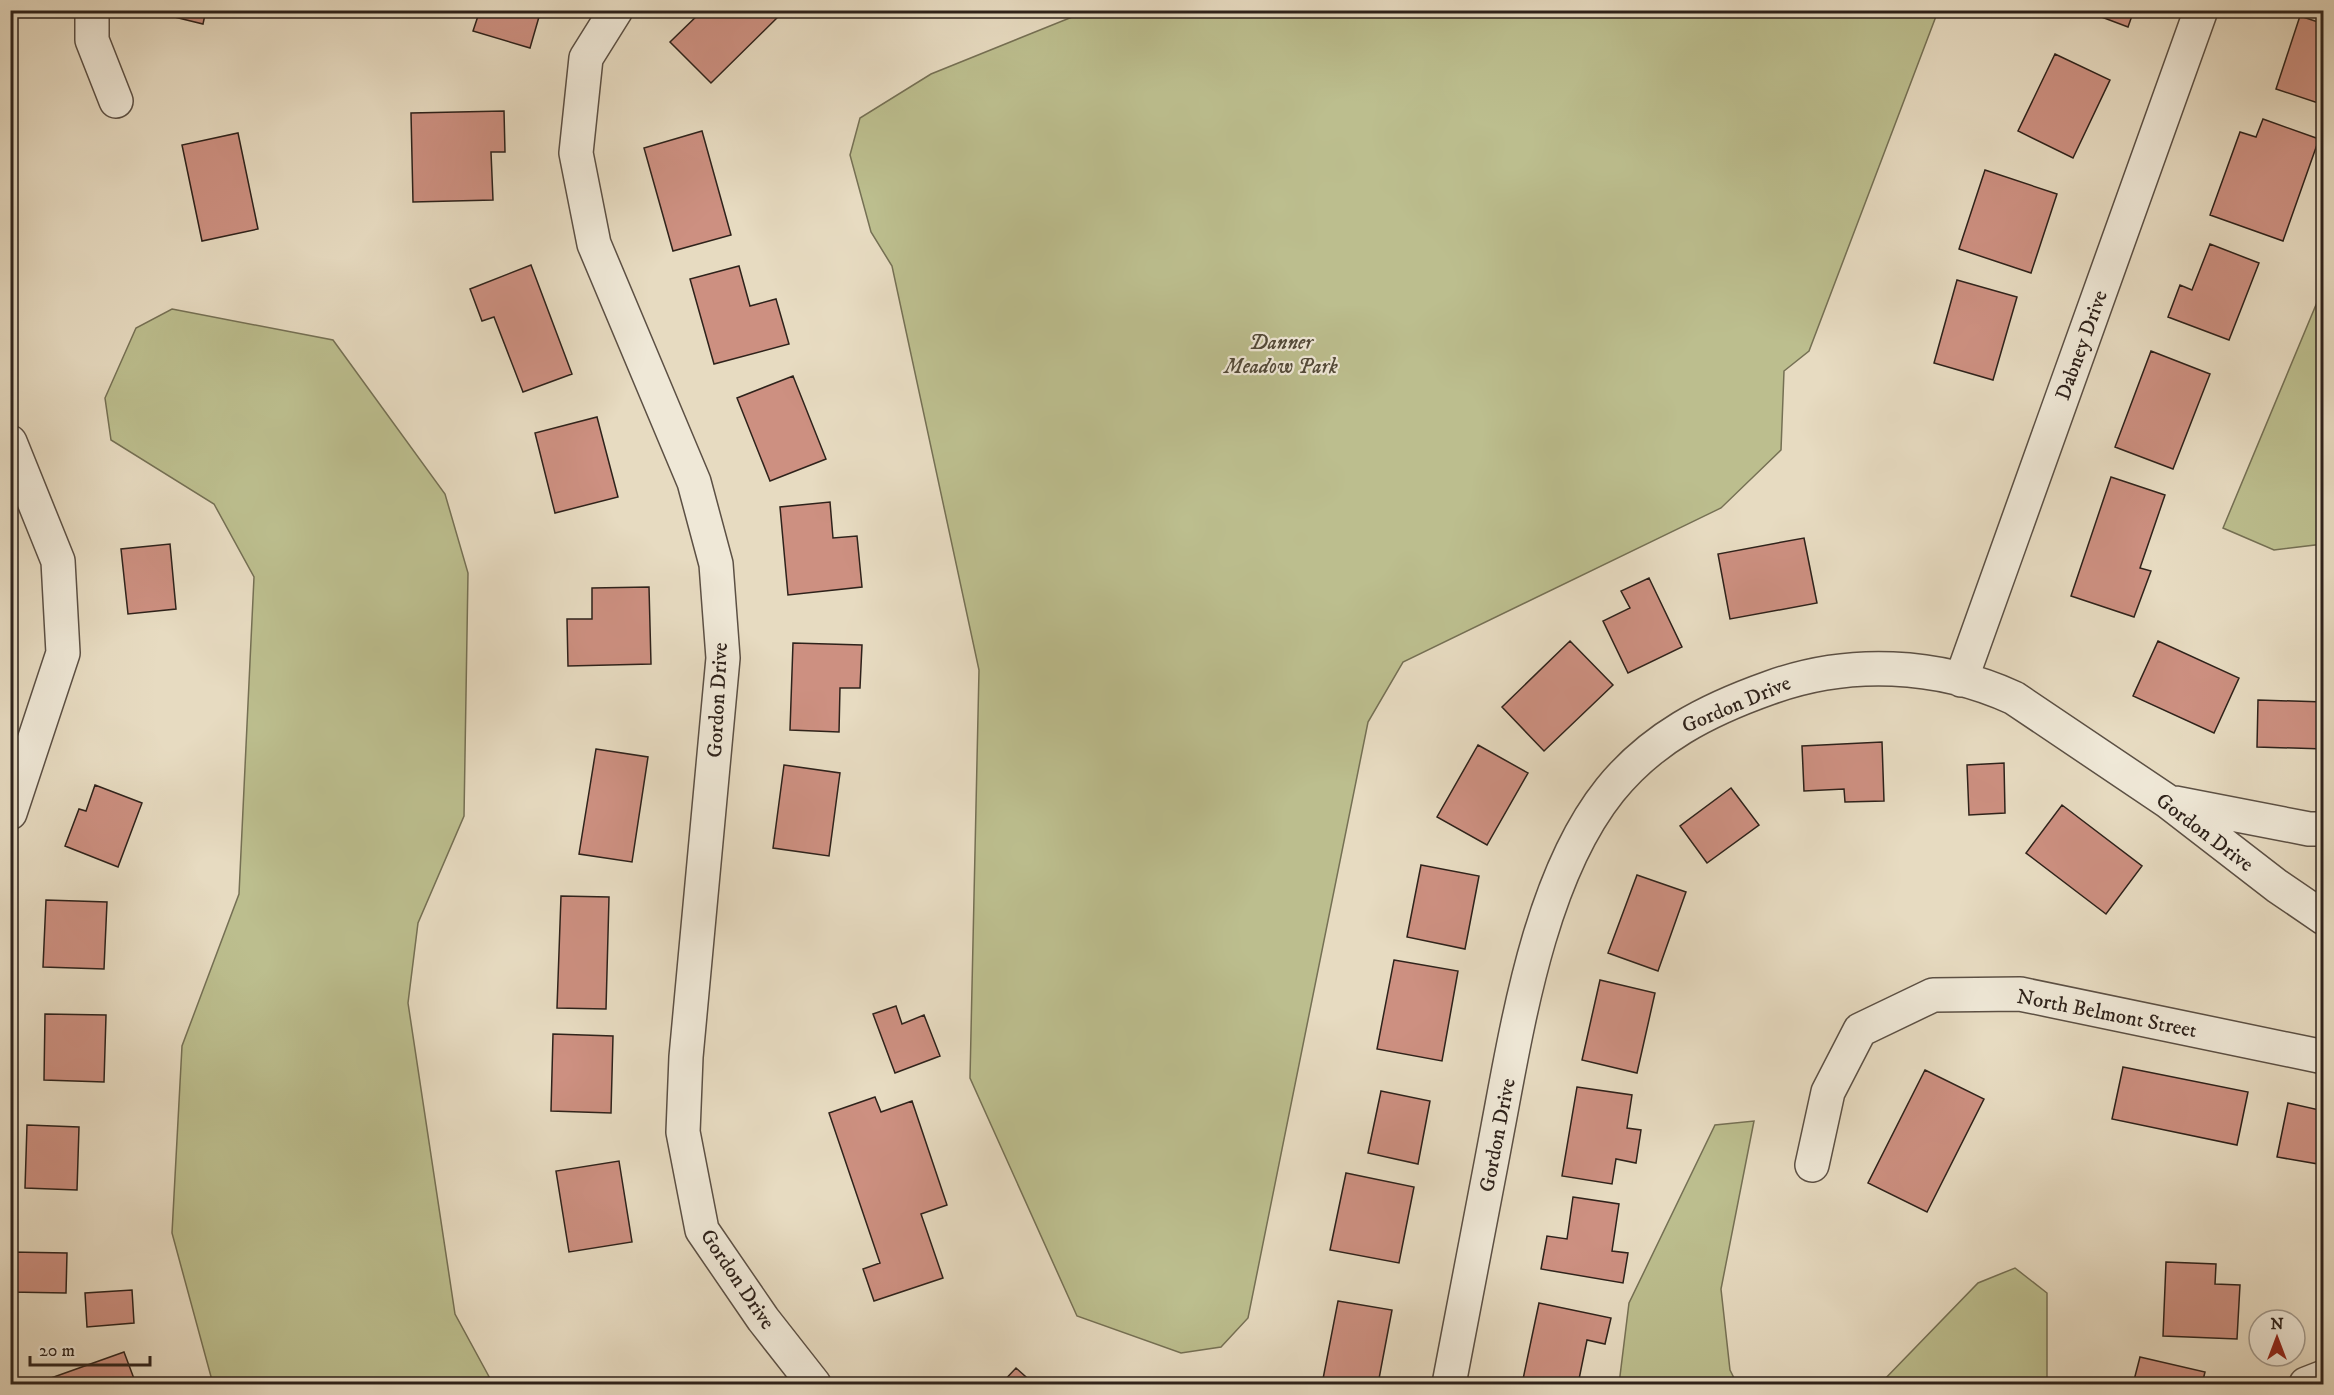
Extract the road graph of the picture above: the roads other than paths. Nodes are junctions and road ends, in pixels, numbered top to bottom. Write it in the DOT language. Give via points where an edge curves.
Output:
graph roads {
  1 [pos="92,10"];
  2 [pos="616,10"];
  3 [pos="2201,10"];
  4 [pos="116,101"];
  5 [pos="10,442"];
  6 [pos="1961,680"];
  7 [pos="2167,801"];
  8 [pos="10,813"];
  9 [pos="2324,829"];
  10 [pos="2324,918"];
  11 [pos="2324,1057"];
  12 [pos="1812,1165"];
  13 [pos="2324,1377"];
  14 [pos="814,1384"];
  15 [pos="1449,1384"];
  16 [pos="2306,1384"];
  1 -- 4 [label="street" via="92,40"];
  2 -- 14 [label="street, Gordon Drive" via="586,58 576,153 594,243 694,482 716,564 723,658 686,1057 683,1132 702,1230 763,1319"];
  3 -- 6 [label="street, Dabney Drive"];
  5 -- 8 [label="street" via="57,561 63,652"];
  6 -- 7 [label="street, Gordon Drive" via="1991,687 2014,698"];
  6 -- 15 [label="street, Gordon Drive" via="1908,669 1851,669 1795,678 1736,700 1670,733 1611,789 1581,832 1561,878 1525,986"];
  7 -- 9 [label="street"];
  7 -- 10 [label="street, Gordon Drive"];
  11 -- 12 [label="street, North Belmont Street" via="2020,994 1933,995 1860,1030 1828,1092"];
  13 -- 16 [label="street"];
}
